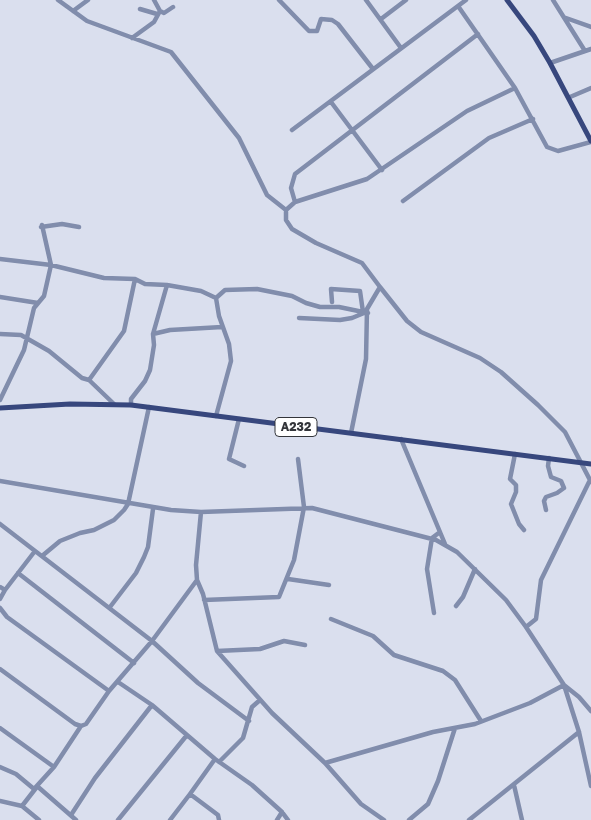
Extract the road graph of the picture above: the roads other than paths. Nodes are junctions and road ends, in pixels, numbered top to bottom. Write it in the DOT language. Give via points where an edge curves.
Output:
graph roads {
  1 [pos="58,0"];
  2 [pos="88,0"];
  3 [pos="154,0"];
  4 [pos="279,0"];
  5 [pos="366,0"];
  6 [pos="406,0"];
  7 [pos="466,0"];
  8 [pos="507,0"];
  9 [pos="553,0"];
  10 [pos="458,6"];
  11 [pos="173,7"];
  12 [pos="140,9"];
  13 [pos="73,11"];
  14 [pos="159,12"];
  15 [pos="381,18"];
  16 [pos="566,18"];
  17 [pos="591,27"];
  18 [pos="478,34"];
  19 [pos="132,38"];
  20 [pos="401,48"];
  21 [pos="591,49"];
  22 [pos="585,51"];
  23 [pos="550,63"];
  24 [pos="373,69"];
  25 [pos="515,88"];
  26 [pos="591,88"];
  27 [pos="570,97"];
  28 [pos="331,102"];
  29 [pos="532,119"];
  30 [pos="292,130"];
  31 [pos="353,130"];
  32 [pos="591,141"];
  33 [pos="382,170"];
  34 [pos="403,201"];
  35 [pos="295,202"];
  36 [pos="286,210"];
  37 [pos="79,227"];
  38 [pos="0,259"];
  39 [pos="51,265"];
  40 [pos="135,279"];
  41 [pos="167,285"];
  42 [pos="380,287"];
  43 [pos="0,297"];
  44 [pos="216,298"];
  45 [pos="332,302"];
  46 [pos="38,303"];
  47 [pos="365,312"];
  48 [pos="299,318"];
  49 [pos="222,327"];
  50 [pos="0,334"];
  51 [pos="153,334"];
  52 [pos="28,338"];
  53 [pos="89,380"];
  54 [pos="0,400"];
  55 [pos="114,404"];
  56 [pos="131,405"];
  57 [pos="149,407"];
  58 [pos="0,409"];
  59 [pos="216,416"];
  60 [pos="239,420"];
  61 [pos="351,434"];
  62 [pos="401,439"];
  63 [pos="515,454"];
  64 [pos="549,458"];
  65 [pos="298,459"];
  66 [pos="579,462"];
  67 [pos="591,464"];
  68 [pos="244,466"];
  69 [pos="0,480"];
  70 [pos="590,481"];
  71 [pos="128,504"];
  72 [pos="304,507"];
  73 [pos="153,508"];
  74 [pos="546,510"];
  75 [pos="200,512"];
  76 [pos="0,524"];
  77 [pos="524,530"];
  78 [pos="440,532"];
  79 [pos="432,538"];
  80 [pos="445,544"];
  81 [pos="35,551"];
  82 [pos="42,556"];
  83 [pos="475,569"];
  84 [pos="18,573"];
  85 [pos="288,579"];
  86 [pos="197,580"];
  87 [pos="329,585"];
  88 [pos="2,589"];
  89 [pos="0,599"];
  90 [pos="204,600"];
  91 [pos="456,606"];
  92 [pos="0,608"];
  93 [pos="110,608"];
  94 [pos="434,613"];
  95 [pos="331,619"];
  96 [pos="526,627"];
  97 [pos="152,641"];
  98 [pos="305,645"];
  99 [pos="217,651"];
  100 [pos="134,663"];
  101 [pos="0,669"];
  102 [pos="118,682"];
  103 [pos="564,685"];
  104 [pos="109,691"];
  105 [pos="260,700"];
  106 [pos="152,704"];
  107 [pos="591,711"];
  108 [pos="249,722"];
  109 [pos="481,722"];
  110 [pos="82,726"];
  111 [pos="0,728"];
  112 [pos="455,728"];
  113 [pos="578,732"];
  114 [pos="187,735"];
  115 [pos="217,761"];
  116 [pos="325,764"];
  117 [pos="0,766"];
  118 [pos="54,767"];
  119 [pos="514,785"];
  120 [pos="591,786"];
  121 [pos="35,788"];
  122 [pos="190,794"];
  123 [pos="0,802"];
  124 [pos="22,806"];
  125 [pos="282,812"];
  126 [pos="72,815"];
  127 [pos="39,820"];
  128 [pos="76,820"];
  129 [pos="118,820"];
  130 [pos="170,820"];
  131 [pos="220,820"];
  132 [pos="277,820"];
  133 [pos="288,820"];
  134 [pos="384,820"];
  135 [pos="409,820"];
  136 [pos="469,820"];
  137 [pos="522,820"];
  1 -- 13 [label="street"];
  2 -- 13 [label="street"];
  3 -- 14 [label="street"];
  4 -- 24 [label="street" via="309,31 317,31 321,19 338,24"];
  5 -- 15 [label="street"];
  6 -- 15 [label="street"];
  7 -- 10 [label="street"];
  8 -- 23 [label="main road"];
  9 -- 16 [label="street"];
  10 -- 18 [label="street"];
  10 -- 20 [label="street"];
  11 -- 14 [label="street" via="164,14"];
  12 -- 14 [label="street"];
  13 -- 19 [label="street" via="86,21"];
  14 -- 19 [label="street" via="154,22"];
  15 -- 20 [label="street"];
  16 -- 17 [label="street"];
  16 -- 22 [label="street"];
  18 -- 25 [label="street"];
  18 -- 31 [label="street"];
  19 -- 36 [label="street" via="171,52 239,138 268,196"];
  20 -- 24 [label="street"];
  21 -- 22 [label="street"];
  22 -- 23 [label="street"];
  23 -- 27 [label="main road"];
  24 -- 28 [label="street"];
  25 -- 29 [label="street"];
  25 -- 33 [label="street" via="467,111"];
  26 -- 27 [label="street"];
  27 -- 32 [label="main road"];
  28 -- 30 [label="street"];
  28 -- 31 [label="street"];
  29 -- 32 [label="street" via="552,151"];
  29 -- 34 [label="street" via="489,138"];
  31 -- 33 [label="street"];
  31 -- 35 [label="street" via="295,174 290,188"];
  33 -- 35 [label="street" via="360,182"];
  35 -- 36 [label="street"];
  36 -- 42 [label="street" via="286,220 292,229 362,263"];
  37 -- 39 [label="street" via="62,224 42,226"];
  38 -- 39 [label="street"];
  39 -- 40 [label="street" via="104,278"];
  39 -- 46 [label="street" via="44,296"];
  40 -- 41 [label="street" via="145,284"];
  40 -- 53 [label="street" via="124,331"];
  41 -- 44 [label="street" via="201,291"];
  41 -- 51 [label="street"];
  42 -- 47 [label="street"];
  42 -- 66 [label="street" via="407,321 421,332 480,358 538,405 565,432"];
  43 -- 46 [label="street"];
  44 -- 47 [label="street" via="225,290 257,289 292,296 306,304"];
  44 -- 49 [label="street"];
  45 -- 47 [label="street" via="331,289 360,292"];
  46 -- 52 [label="street"];
  47 -- 48 [label="street" via="340,320"];
  47 -- 61 [label="street" via="366,359"];
  49 -- 51 [label="street"];
  49 -- 59 [label="street" via="231,361"];
  50 -- 52 [label="street"];
  51 -- 56 [label="street" via="150,370 131,399"];
  52 -- 53 [label="street"];
  52 -- 54 [label="street"];
  53 -- 55 [label="street"];
  55 -- 56 [label="main road, A232"];
  55 -- 58 [label="main road, A232"];
  56 -- 57 [label="main road, A232"];
  57 -- 59 [label="main road, A232"];
  57 -- 71 [label="street"];
  59 -- 60 [label="main road, A232"];
  60 -- 61 [label="main road, A232"];
  60 -- 68 [label="street" via="229,459"];
  61 -- 62 [label="main road, A232"];
  62 -- 63 [label="main road, A232"];
  62 -- 78 [label="street"];
  63 -- 64 [label="main road, A232"];
  63 -- 77 [label="street" via="510,479 516,485 516,492 511,504 518,524"];
  64 -- 66 [label="main road, A232"];
  64 -- 74 [label="street" via="551,477 561,481 564,488 546,497"];
  65 -- 72 [label="street"];
  66 -- 67 [label="main road, A232"];
  66 -- 70 [label="street"];
  69 -- 71 [label="street"];
  70 -- 96 [label="street" via="541,580 536,619"];
  71 -- 73 [label="street"];
  71 -- 82 [label="street" via="114,520 60,541"];
  72 -- 75 [label="street"];
  72 -- 79 [label="street" via="329,510"];
  72 -- 85 [label="street" via="298,546"];
  73 -- 75 [label="street"];
  73 -- 93 [label="street" via="144,557"];
  75 -- 86 [label="street"];
  76 -- 81 [label="street"];
  78 -- 79 [label="street"];
  78 -- 80 [label="street"];
  79 -- 80 [label="street"];
  79 -- 94 [label="street" via="427,569"];
  80 -- 83 [label="street"];
  81 -- 82 [label="street"];
  81 -- 84 [label="street"];
  82 -- 93 [label="street"];
  83 -- 91 [label="street"];
  83 -- 96 [label="street" via="506,600"];
  84 -- 88 [label="street"];
  84 -- 100 [label="street"];
  85 -- 87 [label="street"];
  85 -- 90 [label="street" via="277,598"];
  86 -- 90 [label="street"];
  86 -- 97 [label="street"];
  88 -- 89 [label="street"];
  90 -- 99 [label="street"];
  92 -- 104 [label="street" via="7,617"];
  93 -- 97 [label="street"];
  95 -- 109 [label="street" via="373,636 394,655 444,671 455,680"];
  96 -- 103 [label="street"];
  97 -- 100 [label="street"];
  97 -- 108 [label="street" via="198,683"];
  98 -- 99 [label="street" via="284,641 260,649"];
  99 -- 105 [label="street"];
  100 -- 102 [label="street"];
  101 -- 110 [label="street"];
  102 -- 104 [label="street"];
  102 -- 106 [label="street"];
  103 -- 107 [label="street"];
  103 -- 109 [label="street"];
  103 -- 113 [label="street"];
  104 -- 110 [label="street"];
  105 -- 108 [label="street" via="252,707"];
  105 -- 116 [label="street"];
  106 -- 114 [label="street"];
  106 -- 126 [label="street"];
  108 -- 115 [label="street" via="243,738"];
  109 -- 112 [label="street"];
  110 -- 118 [label="street"];
  111 -- 118 [label="street"];
  112 -- 116 [label="street"];
  112 -- 135 [label="street" via="428,804"];
  113 -- 119 [label="street"];
  113 -- 120 [label="street"];
  114 -- 115 [label="street"];
  114 -- 129 [label="street"];
  115 -- 122 [label="street"];
  115 -- 125 [label="street"];
  116 -- 134 [label="street" via="361,804"];
  117 -- 121 [label="street"];
  118 -- 121 [label="street"];
  119 -- 136 [label="street"];
  119 -- 137 [label="street"];
  121 -- 124 [label="street"];
  121 -- 126 [label="street"];
  122 -- 130 [label="street"];
  122 -- 131 [label="street"];
  123 -- 124 [label="street"];
  124 -- 127 [label="street"];
  125 -- 132 [label="street"];
  125 -- 133 [label="street"];
  126 -- 128 [label="street"];
}
